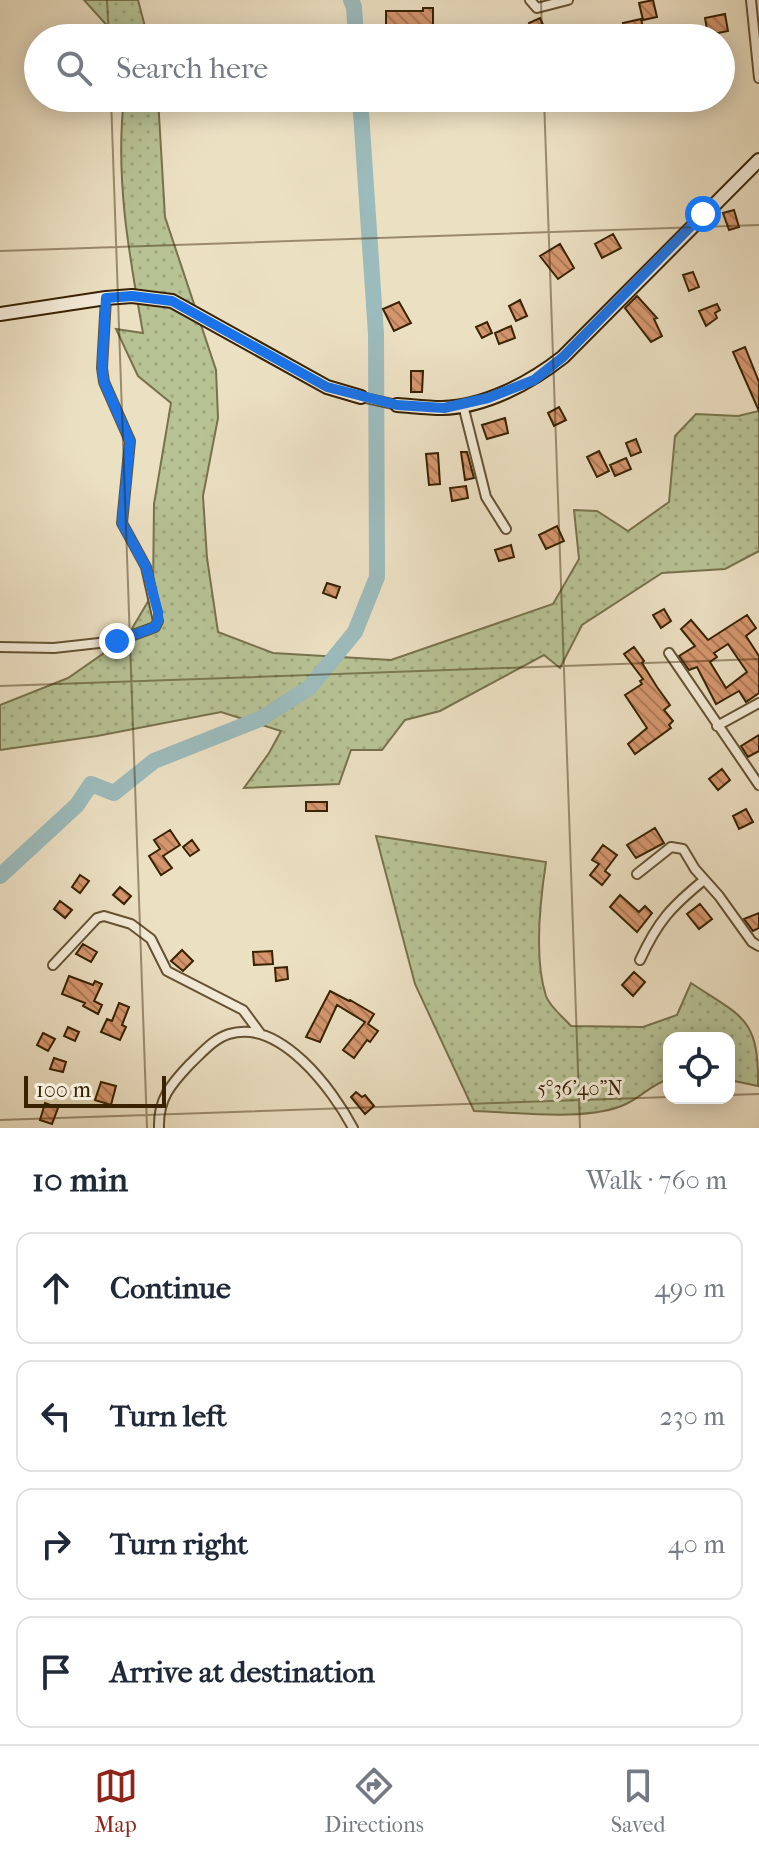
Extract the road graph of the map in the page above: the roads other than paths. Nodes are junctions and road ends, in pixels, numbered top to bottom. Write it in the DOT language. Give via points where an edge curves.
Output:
graph roads {
  1 [pos="530,0"];
  2 [pos="568,0"];
  3 [pos="751,0"];
  4 [pos="759,78"];
  5 [pos="759,160"];
  6 [pos="106,298"];
  7 [pos="0,314"];
  8 [pos="361,397"];
  9 [pos="397,405"];
  10 [pos="463,405"];
  11 [pos="506,529"];
  12 [pos="0,647"];
  13 [pos="669,653"];
  14 [pos="759,703"];
  15 [pos="717,726"];
  16 [pos="759,785"];
  17 [pos="637,874"];
  18 [pos="704,880"];
  19 [pos="759,946"];
  20 [pos="640,960"];
  21 [pos="53,965"];
  22 [pos="260,1033"];
  23 [pos="159,1128"];
  24 [pos="353,1128"];
  1 -- 2 [label="street" via="542,8"];
  3 -- 4 [label="street"];
  5 -- 10 [label="street" via="563,357 534,380"];
  6 -- 7 [label="street"];
  6 -- 8 [label="street" via="172,301 327,387"];
  6 -- 12 [label="street" via="104,382 130,441 122,523 146,567 158,621 155,627 117,641"];
  8 -- 9 [label="street"];
  9 -- 10 [label="street"];
  10 -- 11 [label="street" via="486,497"];
  13 -- 15 [label="street"];
  14 -- 15 [label="street"];
  15 -- 16 [label="street"];
  17 -- 18 [label="street" via="677,846"];
  18 -- 19 [label="street"];
  18 -- 20 [label="street" via="671,907"];
  21 -- 22 [label="street" via="97,918 120,919 151,939 167,971 243,1010"];
  22 -- 23 [label="street" via="228,1034 213,1041 168,1089"];
  22 -- 24 [label="street" via="316,1073"];
}
